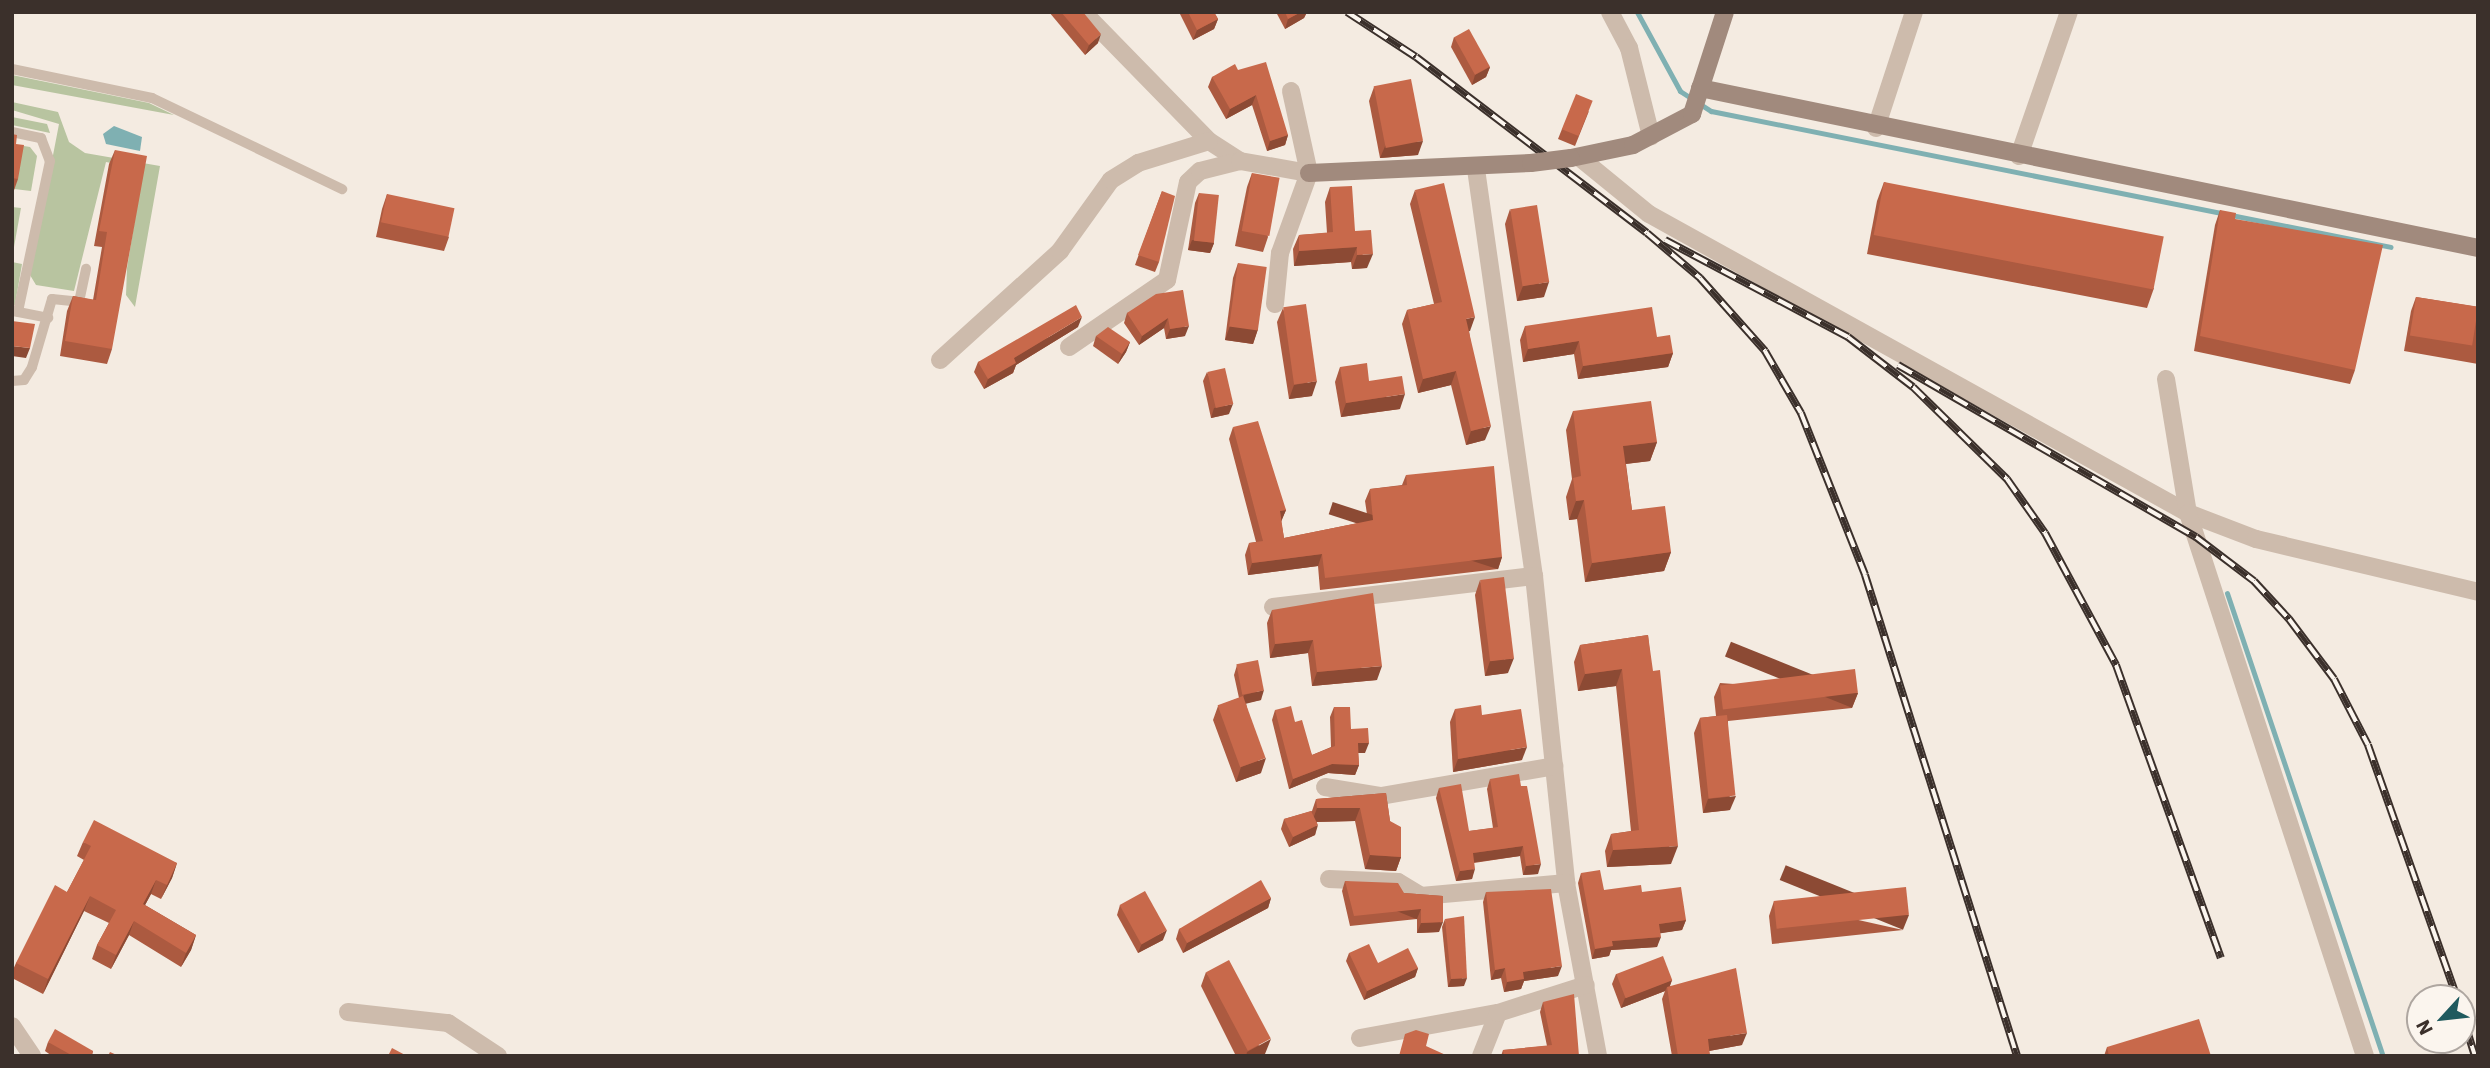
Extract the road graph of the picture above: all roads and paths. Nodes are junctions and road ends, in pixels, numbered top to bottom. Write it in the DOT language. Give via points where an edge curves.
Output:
graph roads {
  1 [pos="1083,12"];
  2 [pos="1610,12"];
  3 [pos="1725,12"];
  4 [pos="1914,12"];
  5 [pos="2069,12"];
  6 [pos="12,69"];
  7 [pos="1291,91"];
  8 [pos="1699,91"];
  9 [pos="1876,128"];
  10 [pos="12,132"];
  11 [pos="1651,136"];
  12 [pos="1209,141"];
  13 [pos="2019,156"];
  14 [pos="1575,158"];
  15 [pos="1240,161"];
  16 [pos="1476,169"];
  17 [pos="1309,173"];
  18 [pos="342,189"];
  19 [pos="2478,248"];
  20 [pos="86,269"];
  21 [pos="1275,304"];
  22 [pos="15,311"];
  23 [pos="48,318"];
  24 [pos="1069,347"];
  25 [pos="940,360"];
  26 [pos="2166,379"];
  27 [pos="12,381"];
  28 [pos="2188,513"];
  29 [pos="1534,576"];
  30 [pos="2478,592"];
  31 [pos="1273,607"];
  32 [pos="1554,766"];
  33 [pos="1325,787"];
  34 [pos="1329,879"];
  35 [pos="1566,883"];
  36 [pos="1586,985"];
  37 [pos="348,1012"];
  38 [pos="1498,1013"];
  39 [pos="12,1026"];
  40 [pos="1360,1038"];
  41 [pos="32,1056"];
  42 [pos="498,1056"];
  43 [pos="1480,1056"];
  44 [pos="1598,1056"];
  45 [pos="2365,1056"];
  1 -- 12 [label="street"];
  2 -- 11 [label="street" via="1629,48"];
  3 -- 8 [label="street"];
  4 -- 9 [label="street"];
  5 -- 13 [label="street"];
  6 -- 18 [label="lane" via="152,97"];
  7 -- 17 [label="street"];
  8 -- 9 [label="street"];
  8 -- 11 [label="street" via="1692,114"];
  9 -- 13 [label="street"];
  10 -- 22 [label="lane" via="41,138 50,161"];
  11 -- 14 [label="street"];
  12 -- 15 [label="street"];
  12 -- 25 [label="street" via="1138,163 1111,180 1060,251"];
  13 -- 19 [label="street"];
  14 -- 16 [label="street, bridge"];
  14 -- 28 [label="street" via="1648,214"];
  15 -- 17 [label="street"];
  15 -- 24 [label="street" via="1200,170 1188,182 1167,280"];
  16 -- 17 [label="street"];
  16 -- 29 [label="street"];
  17 -- 21 [label="street" via="1280,253"];
  20 -- 23 [label="lane" via="79,302 52,299"];
  22 -- 23 [label="lane"];
  23 -- 27 [label="lane" via="32,367 24,380"];
  26 -- 28 [label="street"];
  28 -- 30 [label="street" via="2256,539"];
  28 -- 45 [label="street"];
  29 -- 31 [label="street"];
  29 -- 32 [label="street"];
  32 -- 33 [label="street" via="1381,796"];
  32 -- 35 [label="street"];
  34 -- 35 [label="street" via="1398,882 1421,896"];
  35 -- 36 [label="street"];
  36 -- 38 [label="street"];
  36 -- 44 [label="street"];
  37 -- 42 [label="street" via="448,1023"];
  38 -- 40 [label="street"];
  38 -- 43 [label="street"];
  39 -- 41 [label="street"];
}
